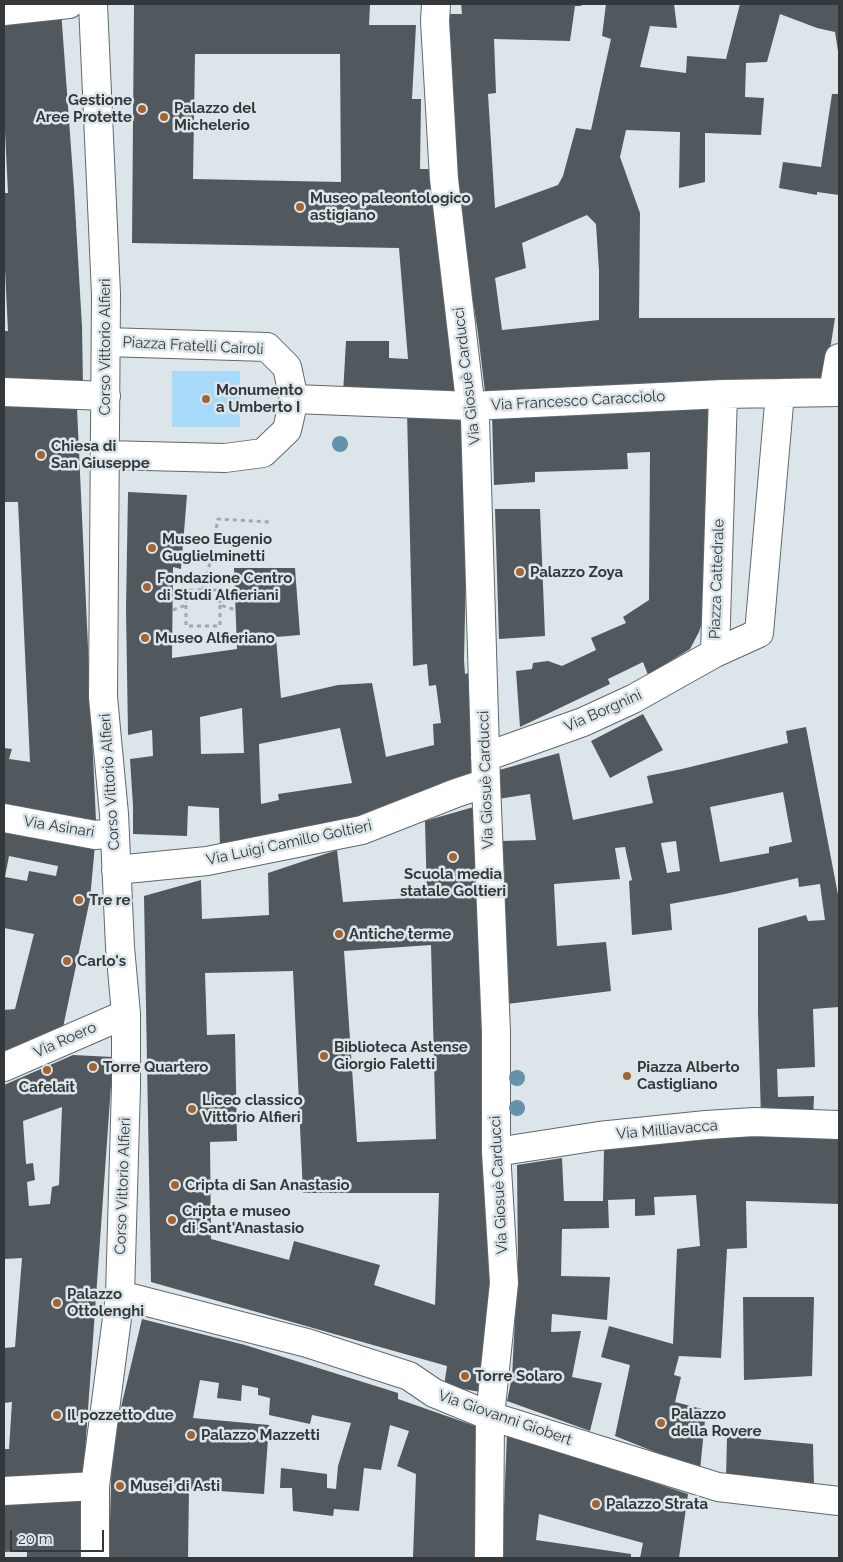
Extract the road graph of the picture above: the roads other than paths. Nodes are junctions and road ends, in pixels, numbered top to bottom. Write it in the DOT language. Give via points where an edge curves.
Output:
graph roads {
  1 [pos="69,4"];
  2 [pos="93,4"];
  3 [pos="436,4"];
  4 [pos="4,11"];
  5 [pos="106,342"];
  6 [pos="839,358"];
  7 [pos="4,392"];
  8 [pos="836,392"];
  9 [pos="780,393"];
  10 [pos="723,394"];
  11 [pos="106,396"];
  12 [pos="294,398"];
  13 [pos="471,406"];
  14 [pos="105,455"];
  15 [pos="715,654"];
  16 [pos="485,770"];
  17 [pos="4,818"];
  18 [pos="115,833"];
  19 [pos="116,870"];
  20 [pos="126,1014"];
  21 [pos="4,1067"];
  22 [pos="839,1125"];
  23 [pos="496,1152"];
  24 [pos="120,1295"];
  25 [pos="490,1416"];
  26 [pos="95,1486"];
  27 [pos="4,1491"];
  28 [pos="839,1501"];
  29 [pos="95,1558"];
  30 [pos="489,1558"];
  1 -- 4 [label="street"];
  2 -- 5 [label="street, Corso Vittorio Alfieri"];
  3 -- 13 [label="street, Via Giosuè Carducci" via="444,179"];
  5 -- 11 [label="street, Corso Vittorio Alfieri"];
  5 -- 12 [label="street, Piazza Fratelli Cairoli" via="267,347 287,367"];
  6 -- 8 [label="street"];
  7 -- 11 [label="street"];
  8 -- 9 [label="street, Via Francesco Caracciolo"];
  9 -- 10 [label="street, Via Francesco Caracciolo"];
  9 -- 15 [label="street, Piazza Cattedrale" via="759,633"];
  10 -- 13 [label="street, Via Francesco Caracciolo"];
  10 -- 15 [label="street, Piazza Cattedrale"];
  11 -- 14 [label="street, Corso Vittorio Alfieri"];
  12 -- 13 [label="street, Via Francesco Caracciolo"];
  12 -- 14 [label="street, Piazza Fratelli Cairoli" via="287,430 263,453 225,458"];
  13 -- 16 [label="street, Via Giosuè Carducci" via="475,419"];
  14 -- 18 [label="street, Corso Vittorio Alfieri" via="103,697"];
  15 -- 16 [label="street, Via Borgnini" via="633,699"];
  16 -- 19 [label="street, Via Luigi Camillo Goltieri" via="456,793 362,830 207,862"];
  16 -- 23 [label="street, Via Giosuè Carducci" via="496,1032"];
  17 -- 18 [label="street, Via Asinari" via="95,835"];
  18 -- 19 [label="street, Corso Vittorio Alfieri"];
  19 -- 20 [label="street, Corso Vittorio Alfieri"];
  20 -- 21 [label="street, Via Roero"];
  20 -- 24 [label="street, Corso Vittorio Alfieri"];
  22 -- 23 [label="street, Via Milliavacca" via="754,1122 706,1125 599,1136"];
  23 -- 25 [label="street, Via Giosuè Carducci" via="504,1283"];
  24 -- 25 [label="street, Via Giovanni Giobert" via="307,1342 409,1376 434,1393"];
  24 -- 26 [label="street, Corso Vittorio Alfieri"];
  25 -- 28 [label="street, Via Giovanni Giobert" via="718,1487"];
  25 -- 30 [label="street, Via Giosuè Carducci"];
  26 -- 27 [label="street"];
  26 -- 29 [label="street, Corso Vittorio Alfieri"];
}
